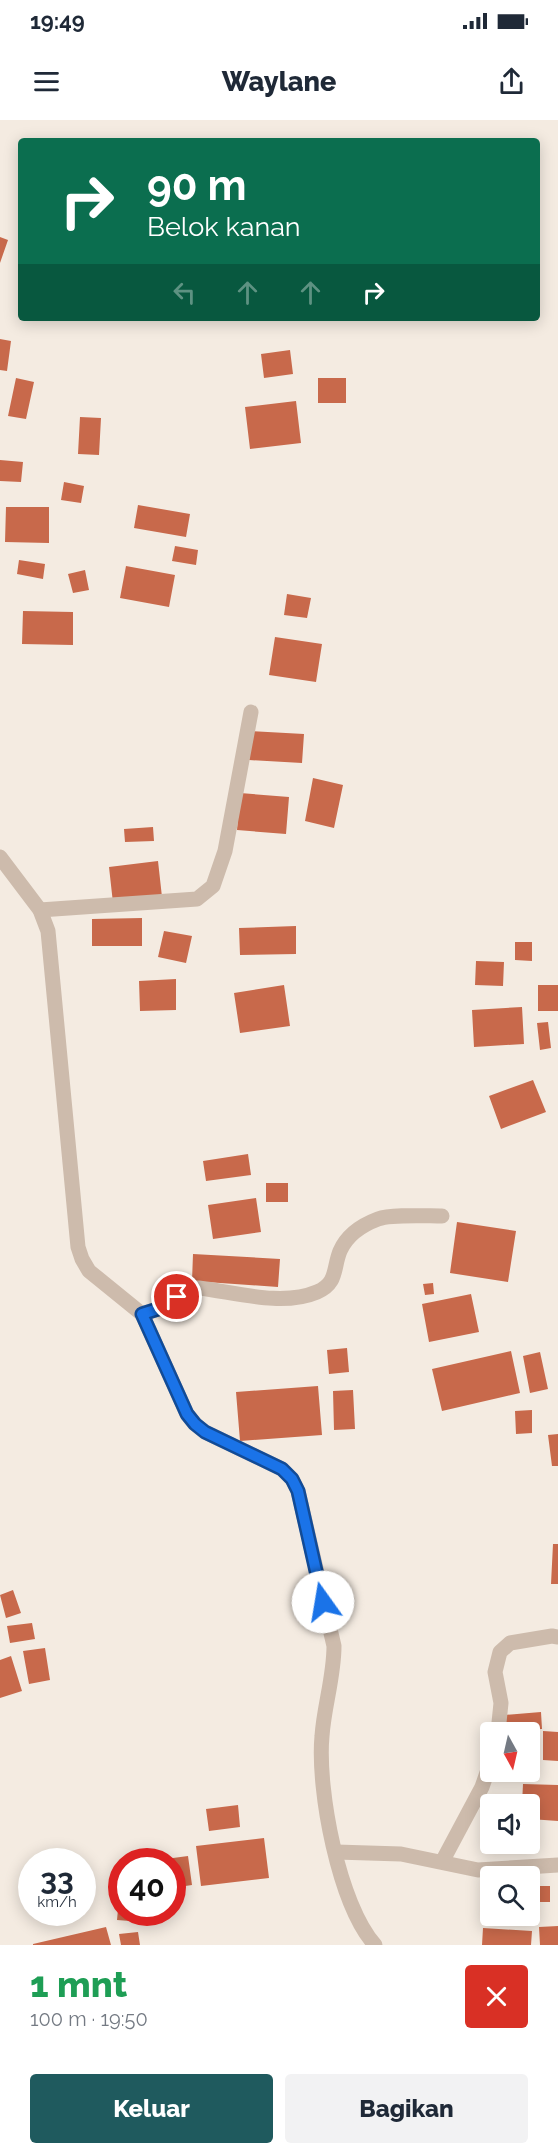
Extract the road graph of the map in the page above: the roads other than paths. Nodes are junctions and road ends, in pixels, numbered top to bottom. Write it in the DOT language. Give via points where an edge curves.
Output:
graph roads {
  1 [pos="251,712"];
  2 [pos="0,857"];
  3 [pos="40,910"];
  4 [pos="442,1216"];
  5 [pos="142,1314"];
  6 [pos="558,1637"];
  7 [pos="499,1722"];
  8 [pos="485,1782"];
  9 [pos="336,1852"];
  10 [pos="442,1862"];
  11 [pos="558,1865"];
  12 [pos="375,1945"];
  1 -- 3 [label="street" via="225,851 213,886 197,899"];
  2 -- 3 [label="street"];
  3 -- 5 [label="street" via="48,931 78,1247 88,1271"];
  4 -- 5 [label="street" via="380,1218 355,1230 340,1250 333,1280 319,1292 296,1298 199,1288"];
  5 -- 9 [label="street" via="195,1424 282,1469 298,1491 334,1646 321,1738 323,1795"];
  6 -- 7 [label="street" via="510,1643 500,1652 495,1672 501,1703"];
  8 -- 10 [label="street"];
  9 -- 10 [label="street" via="401,1854"];
  9 -- 12 [label="street" via="346,1894 365,1934"];
  10 -- 11 [label="street" via="478,1870"];
}
